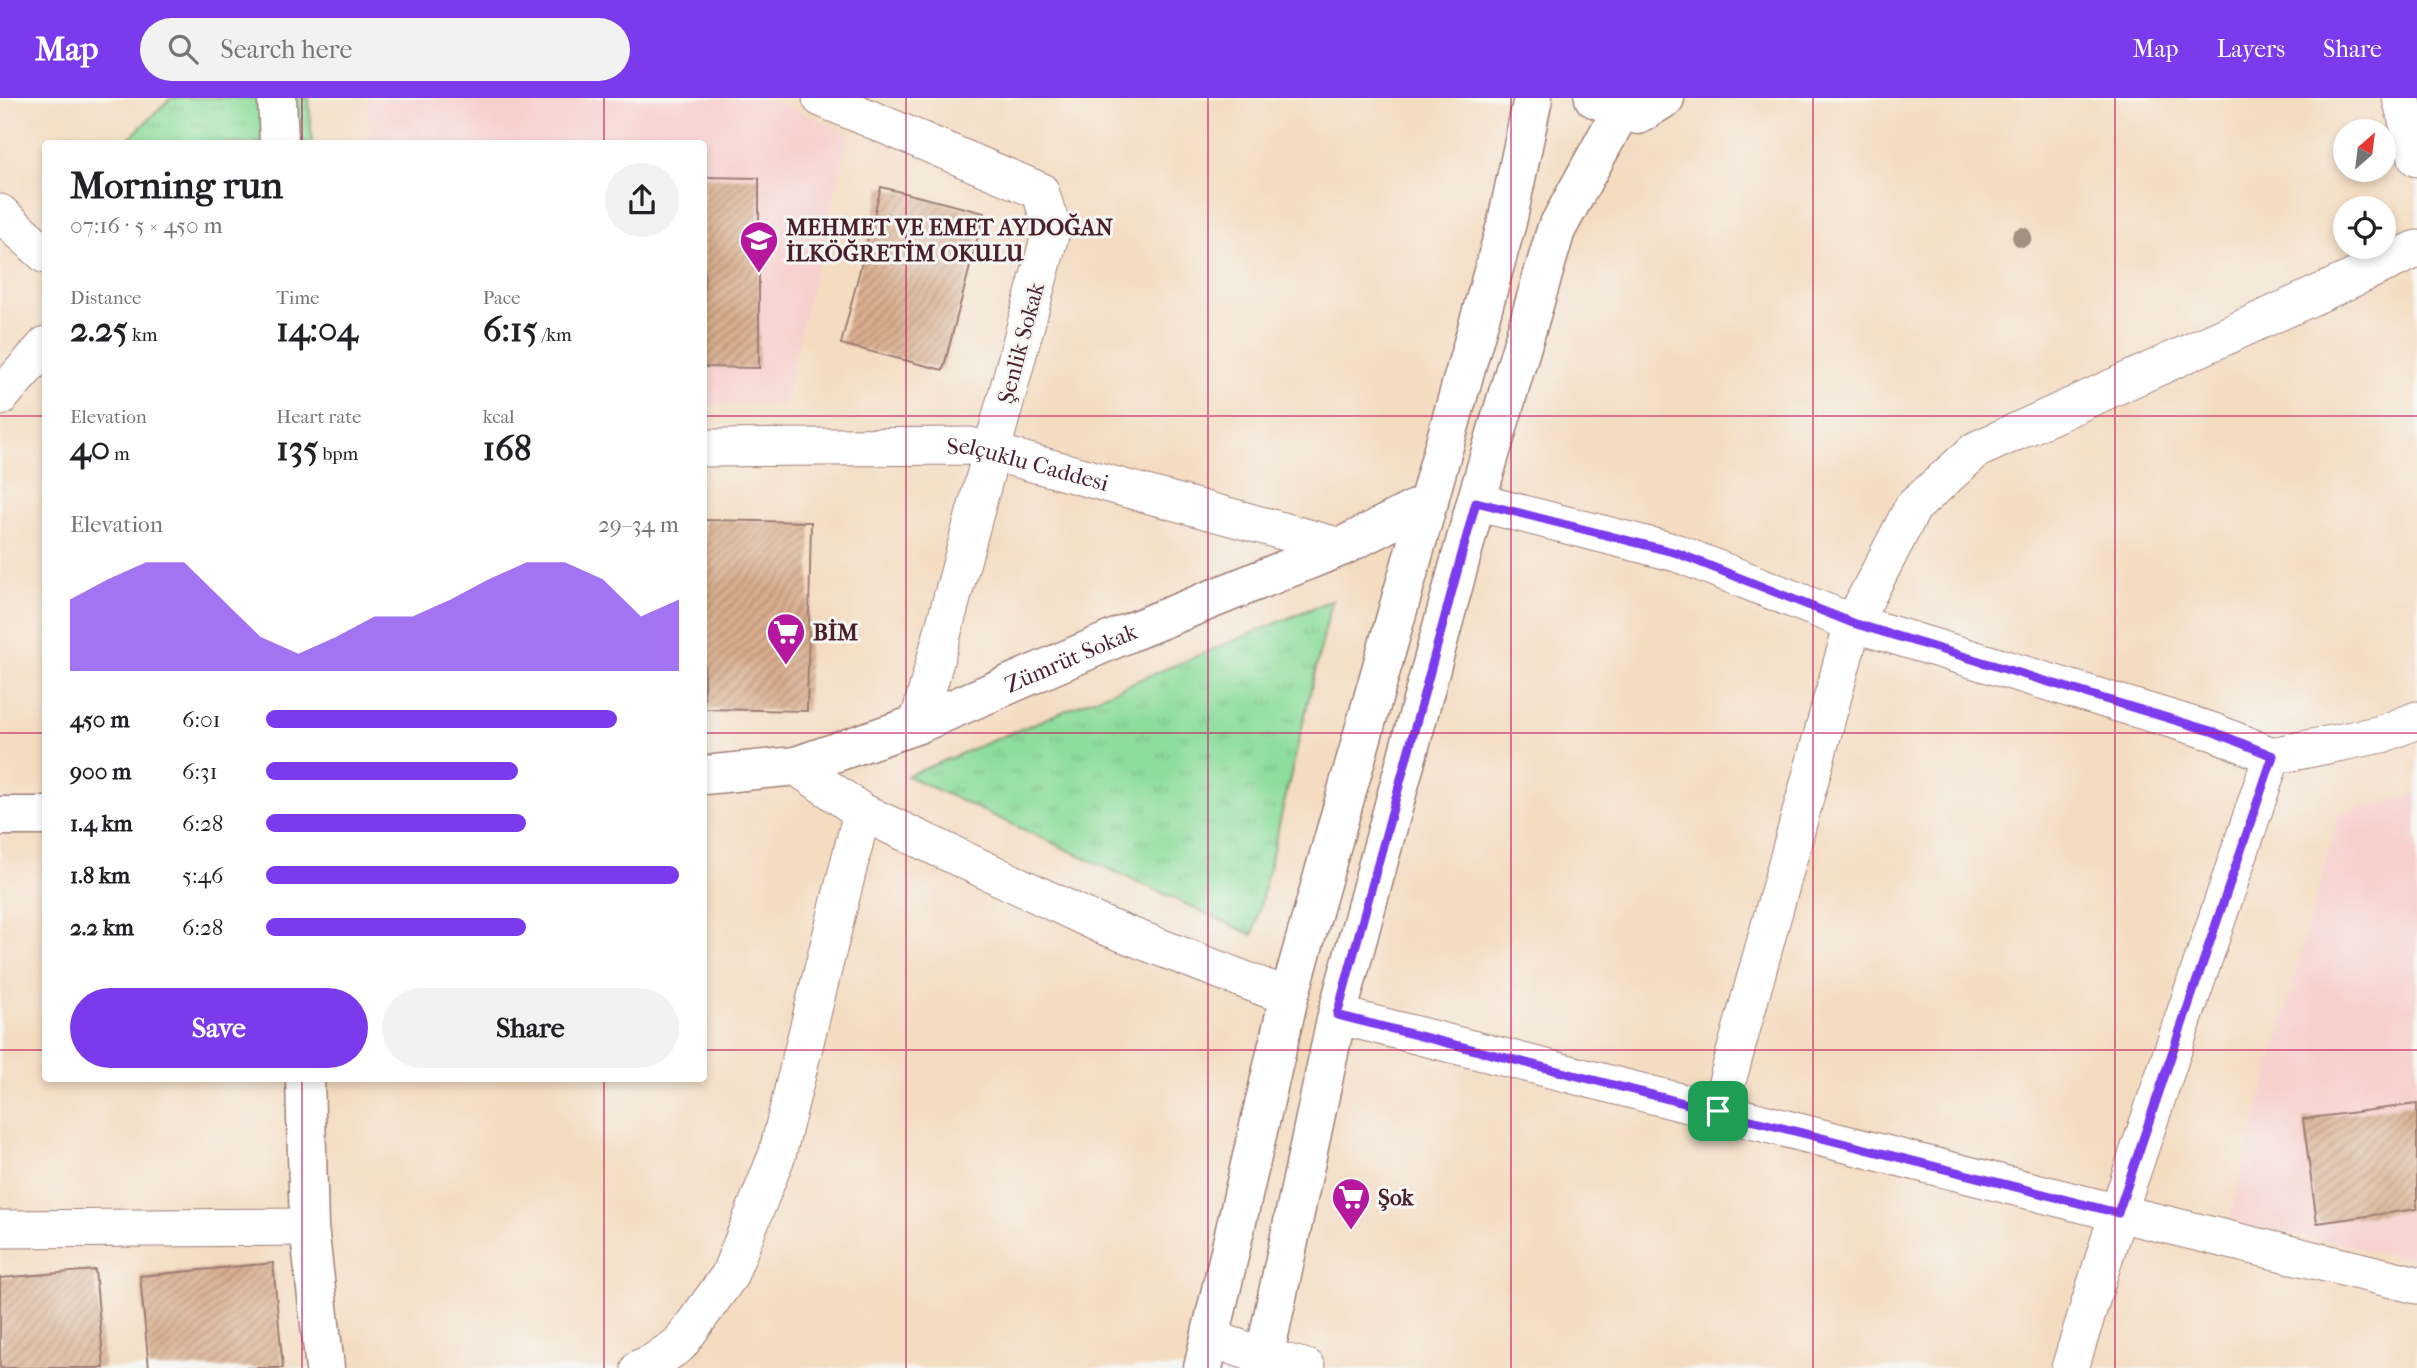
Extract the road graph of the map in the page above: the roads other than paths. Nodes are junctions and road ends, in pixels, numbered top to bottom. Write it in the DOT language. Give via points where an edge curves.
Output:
graph roads {
  1 [pos="278,98"];
  2 [pos="821,98"];
  3 [pos="1533,98"];
  4 [pos="1665,98"];
  5 [pos="2401,98"];
  6 [pos="1614,102"];
  7 [pos="279,140"];
  8 [pos="2417,158"];
  9 [pos="0,213"];
  10 [pos="2417,249"];
  11 [pos="42,251"];
  12 [pos="42,350"];
  13 [pos="0,397"];
  14 [pos="707,448"];
  15 [pos="992,452"];
  16 [pos="1429,502"];
  17 [pos="1476,502"];
  18 [pos="1341,547"];
  19 [pos="1853,623"];
  20 [pos="2417,720"];
  21 [pos="918,724"];
  22 [pos="2273,756"];
  23 [pos="796,766"];
  24 [pos="707,775"];
  25 [pos="862,812"];
  26 [pos="0,816"];
  27 [pos="42,816"];
  28 [pos="1289,997"];
  29 [pos="1337,1015"];
  30 [pos="305,1082"];
  31 [pos="1718,1111"];
  32 [pos="2118,1213"];
  33 [pos="309,1227"];
  34 [pos="0,1228"];
  35 [pos="2417,1285"];
  36 [pos="1207,1353"];
  37 [pos="1263,1363"];
  38 [pos="325,1368"];
  39 [pos="640,1368"];
  40 [pos="1307,1368"];
  41 [pos="2070,1368"];
  1 -- 7 [label="street"];
  2 -- 15 [label="street, Şenlik Sokak" via="1040,191 1052,228"];
  3 -- 16 [label="street" via="1507,222"];
  4 -- 6 [label="street" via="1638,115"];
  5 -- 8 [label="street"];
  6 -- 17 [label="street" via="1556,230"];
  9 -- 11 [label="street"];
  10 -- 19 [label="street" via="1976,450 1913,507"];
  12 -- 13 [label="street"];
  14 -- 15 [label="street, Selçuklu Caddesi" via="971,446"];
  15 -- 18 [label="street, Selçuklu Caddesi"];
  15 -- 21 [label="street, Şenlik Sokak"];
  16 -- 18 [label="street, Zümrüt Sokak"];
  16 -- 28 [label="street"];
  17 -- 19 [label="street" via="1677,553"];
  17 -- 29 [label="street"];
  18 -- 21 [label="street, Zümrüt Sokak"];
  19 -- 22 [label="street" via="2214,732"];
  19 -- 31 [label="street"];
  20 -- 22 [label="street" via="2382,734"];
  21 -- 23 [label="street, Zümrüt Sokak"];
  22 -- 32 [label="street"];
  23 -- 24 [label="street, Zümrüt Sokak"];
  23 -- 25 [label="street"];
  25 -- 28 [label="street" via="1102,925"];
  25 -- 39 [label="street" via="777,1155 734,1264 679,1345"];
  26 -- 27 [label="street"];
  28 -- 36 [label="street"];
  29 -- 31 [label="street"];
  29 -- 37 [label="street"];
  30 -- 33 [label="street"];
  31 -- 32 [label="street"];
  32 -- 35 [label="street"];
  32 -- 41 [label="street"];
  33 -- 34 [label="street"];
  33 -- 38 [label="street"];
  36 -- 37 [label="street"];
  37 -- 40 [label="street"];
}
